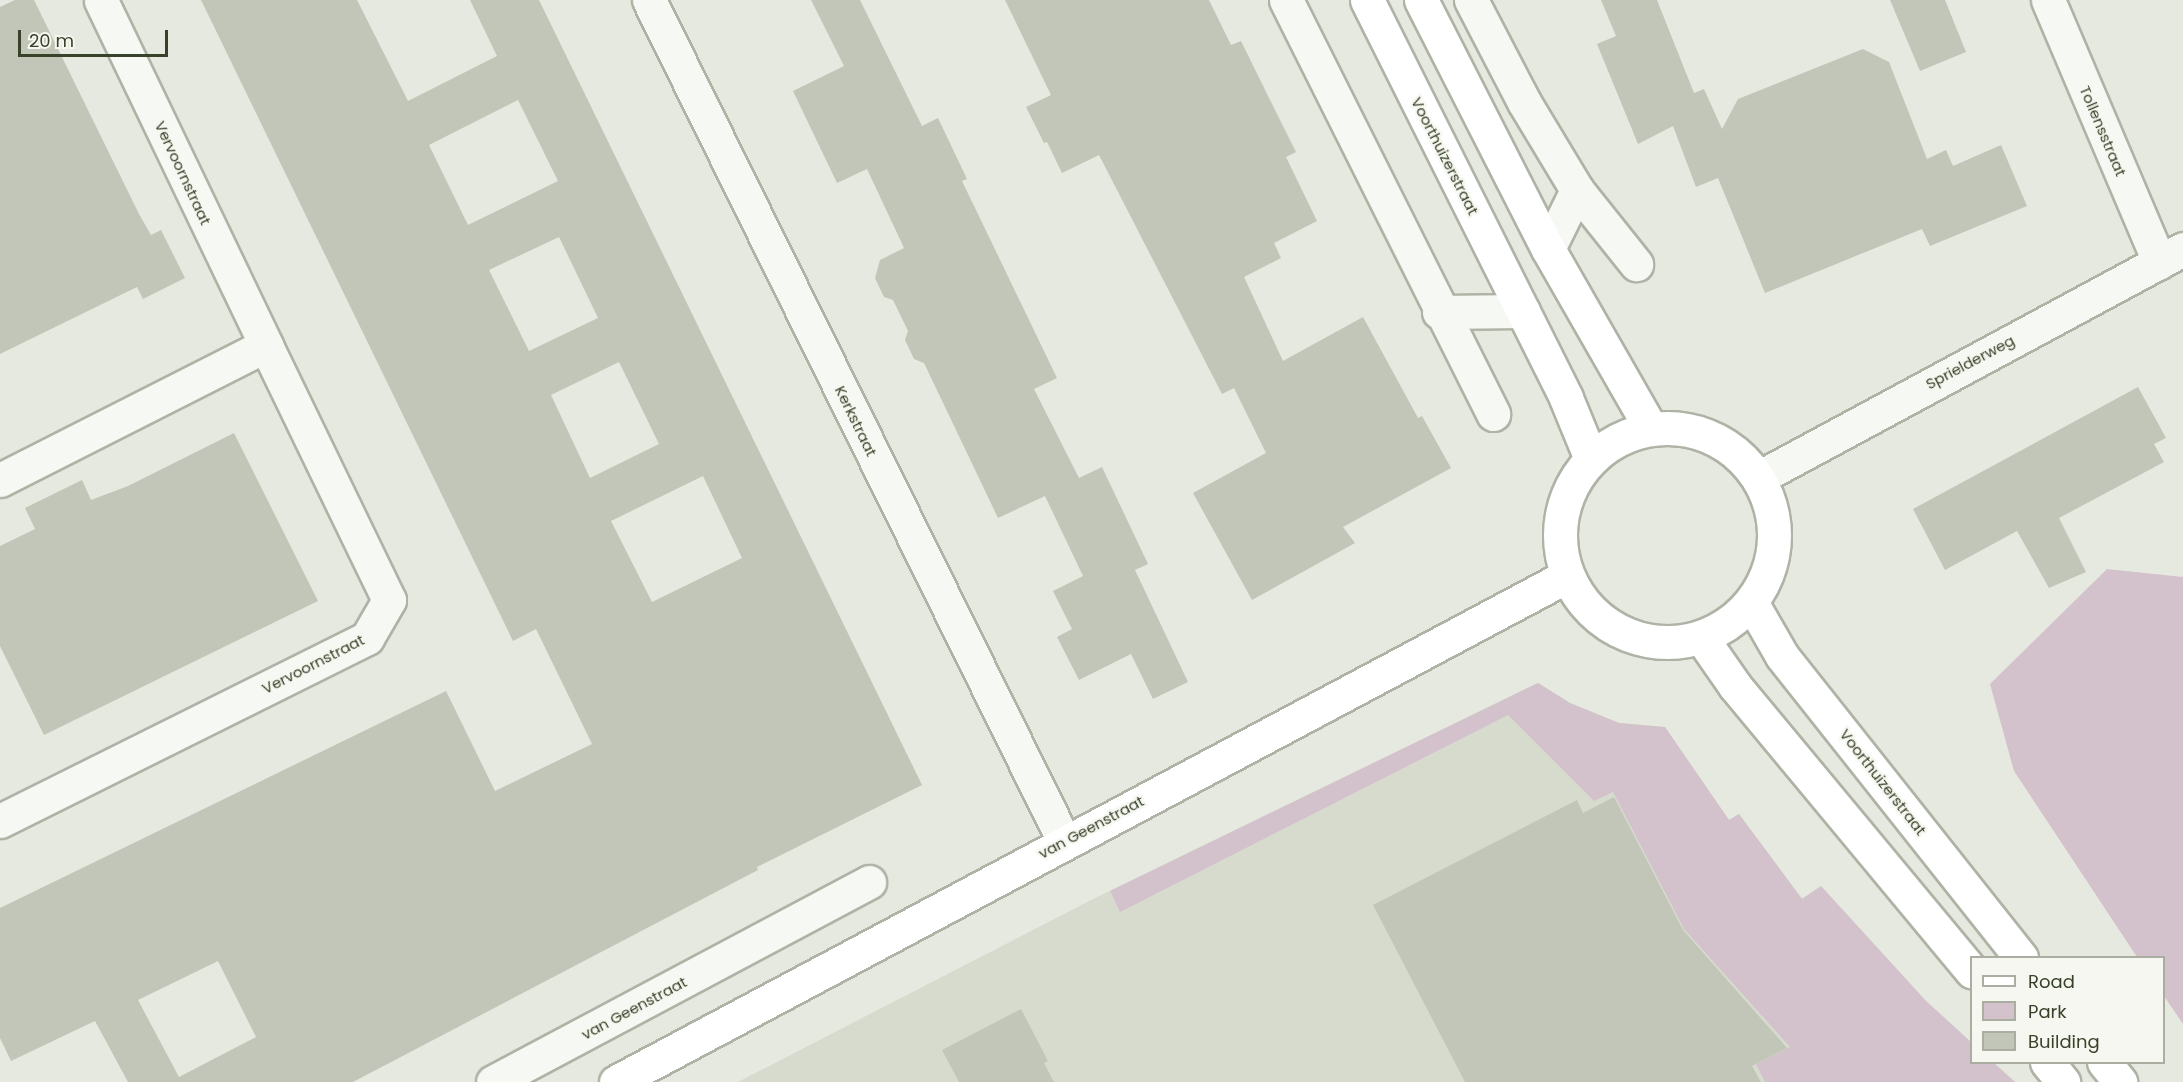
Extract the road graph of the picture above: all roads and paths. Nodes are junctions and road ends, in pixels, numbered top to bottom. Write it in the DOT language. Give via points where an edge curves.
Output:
graph roads {
  1 [pos="101,0"];
  2 [pos="649,0"];
  3 [pos="1286,0"];
  4 [pos="1367,0"];
  5 [pos="1421,0"];
  6 [pos="1471,0"];
  7 [pos="2048,0"];
  8 [pos="1577,190"];
  9 [pos="1548,249"];
  10 [pos="2171,255"];
  11 [pos="1636,264"];
  12 [pos="1523,311"];
  13 [pos="1439,312"];
  14 [pos="266,345"];
  15 [pos="1493,414"];
  16 [pos="1651,429"];
  17 [pos="1591,459"];
  18 [pos="1758,477"];
  19 [pos="0,480"];
  20 [pos="1567,576"];
  21 [pos="1751,602"];
  22 [pos="1701,637"];
  23 [pos="0,821"];
  24 [pos="1064,841"];
  25 [pos="869,882"];
  26 [pos="2020,956"];
  27 [pos="1970,970"];
  28 [pos="2049,1064"];
  29 [pos="2106,1064"];
  30 [pos="494,1082"];
  31 [pos="616,1082"];
  32 [pos="2063,1082"];
  33 [pos="2120,1082"];
  1 -- 14 [label="street, Vervoornstraat"];
  2 -- 24 [label="street, Kerkstraat"];
  3 -- 13 [label="street"];
  4 -- 12 [label="main road, Voorthuizerstraat"];
  5 -- 9 [label="main road"];
  6 -- 8 [label="street" via="1524,102"];
  7 -- 10 [label="street, Tollensstraat"];
  8 -- 9 [label="street"];
  8 -- 11 [label="street"];
  9 -- 16 [label="main road"];
  10 -- 18 [label="street, Sprielderweg"];
  12 -- 13 [label="street"];
  12 -- 17 [label="main road, Voorthuizerstraat"];
  13 -- 15 [label="street"];
  14 -- 19 [label="street"];
  14 -- 23 [label="street, Vervoornstraat" via="389,600 368,638"];
  16 -- 17 [label="main road" via="1608,445"];
  16 -- 18 [label="main road" via="1687,430 1720,441"];
  17 -- 20 [label="main road" via="1577,476 1561,514 1559,535"];
  18 -- 21 [label="main road" via="1770,504 1775,532 1772,561"];
  20 -- 22 [label="main road" via="1584,603 1608,625 1637,638 1670,643"];
  20 -- 24 [label="main road, van Geenstraat"];
  21 -- 22 [label="main road" via="1729,623"];
  21 -- 26 [label="main road, Voorthuizerstraat" via="1782,656"];
  22 -- 27 [label="main road" via="1735,687"];
  24 -- 31 [label="main road, van Geenstraat"];
  25 -- 30 [label="street, van Geenstraat"];
  28 -- 32 [label="main road"];
  29 -- 33 [label="main road"];
}
